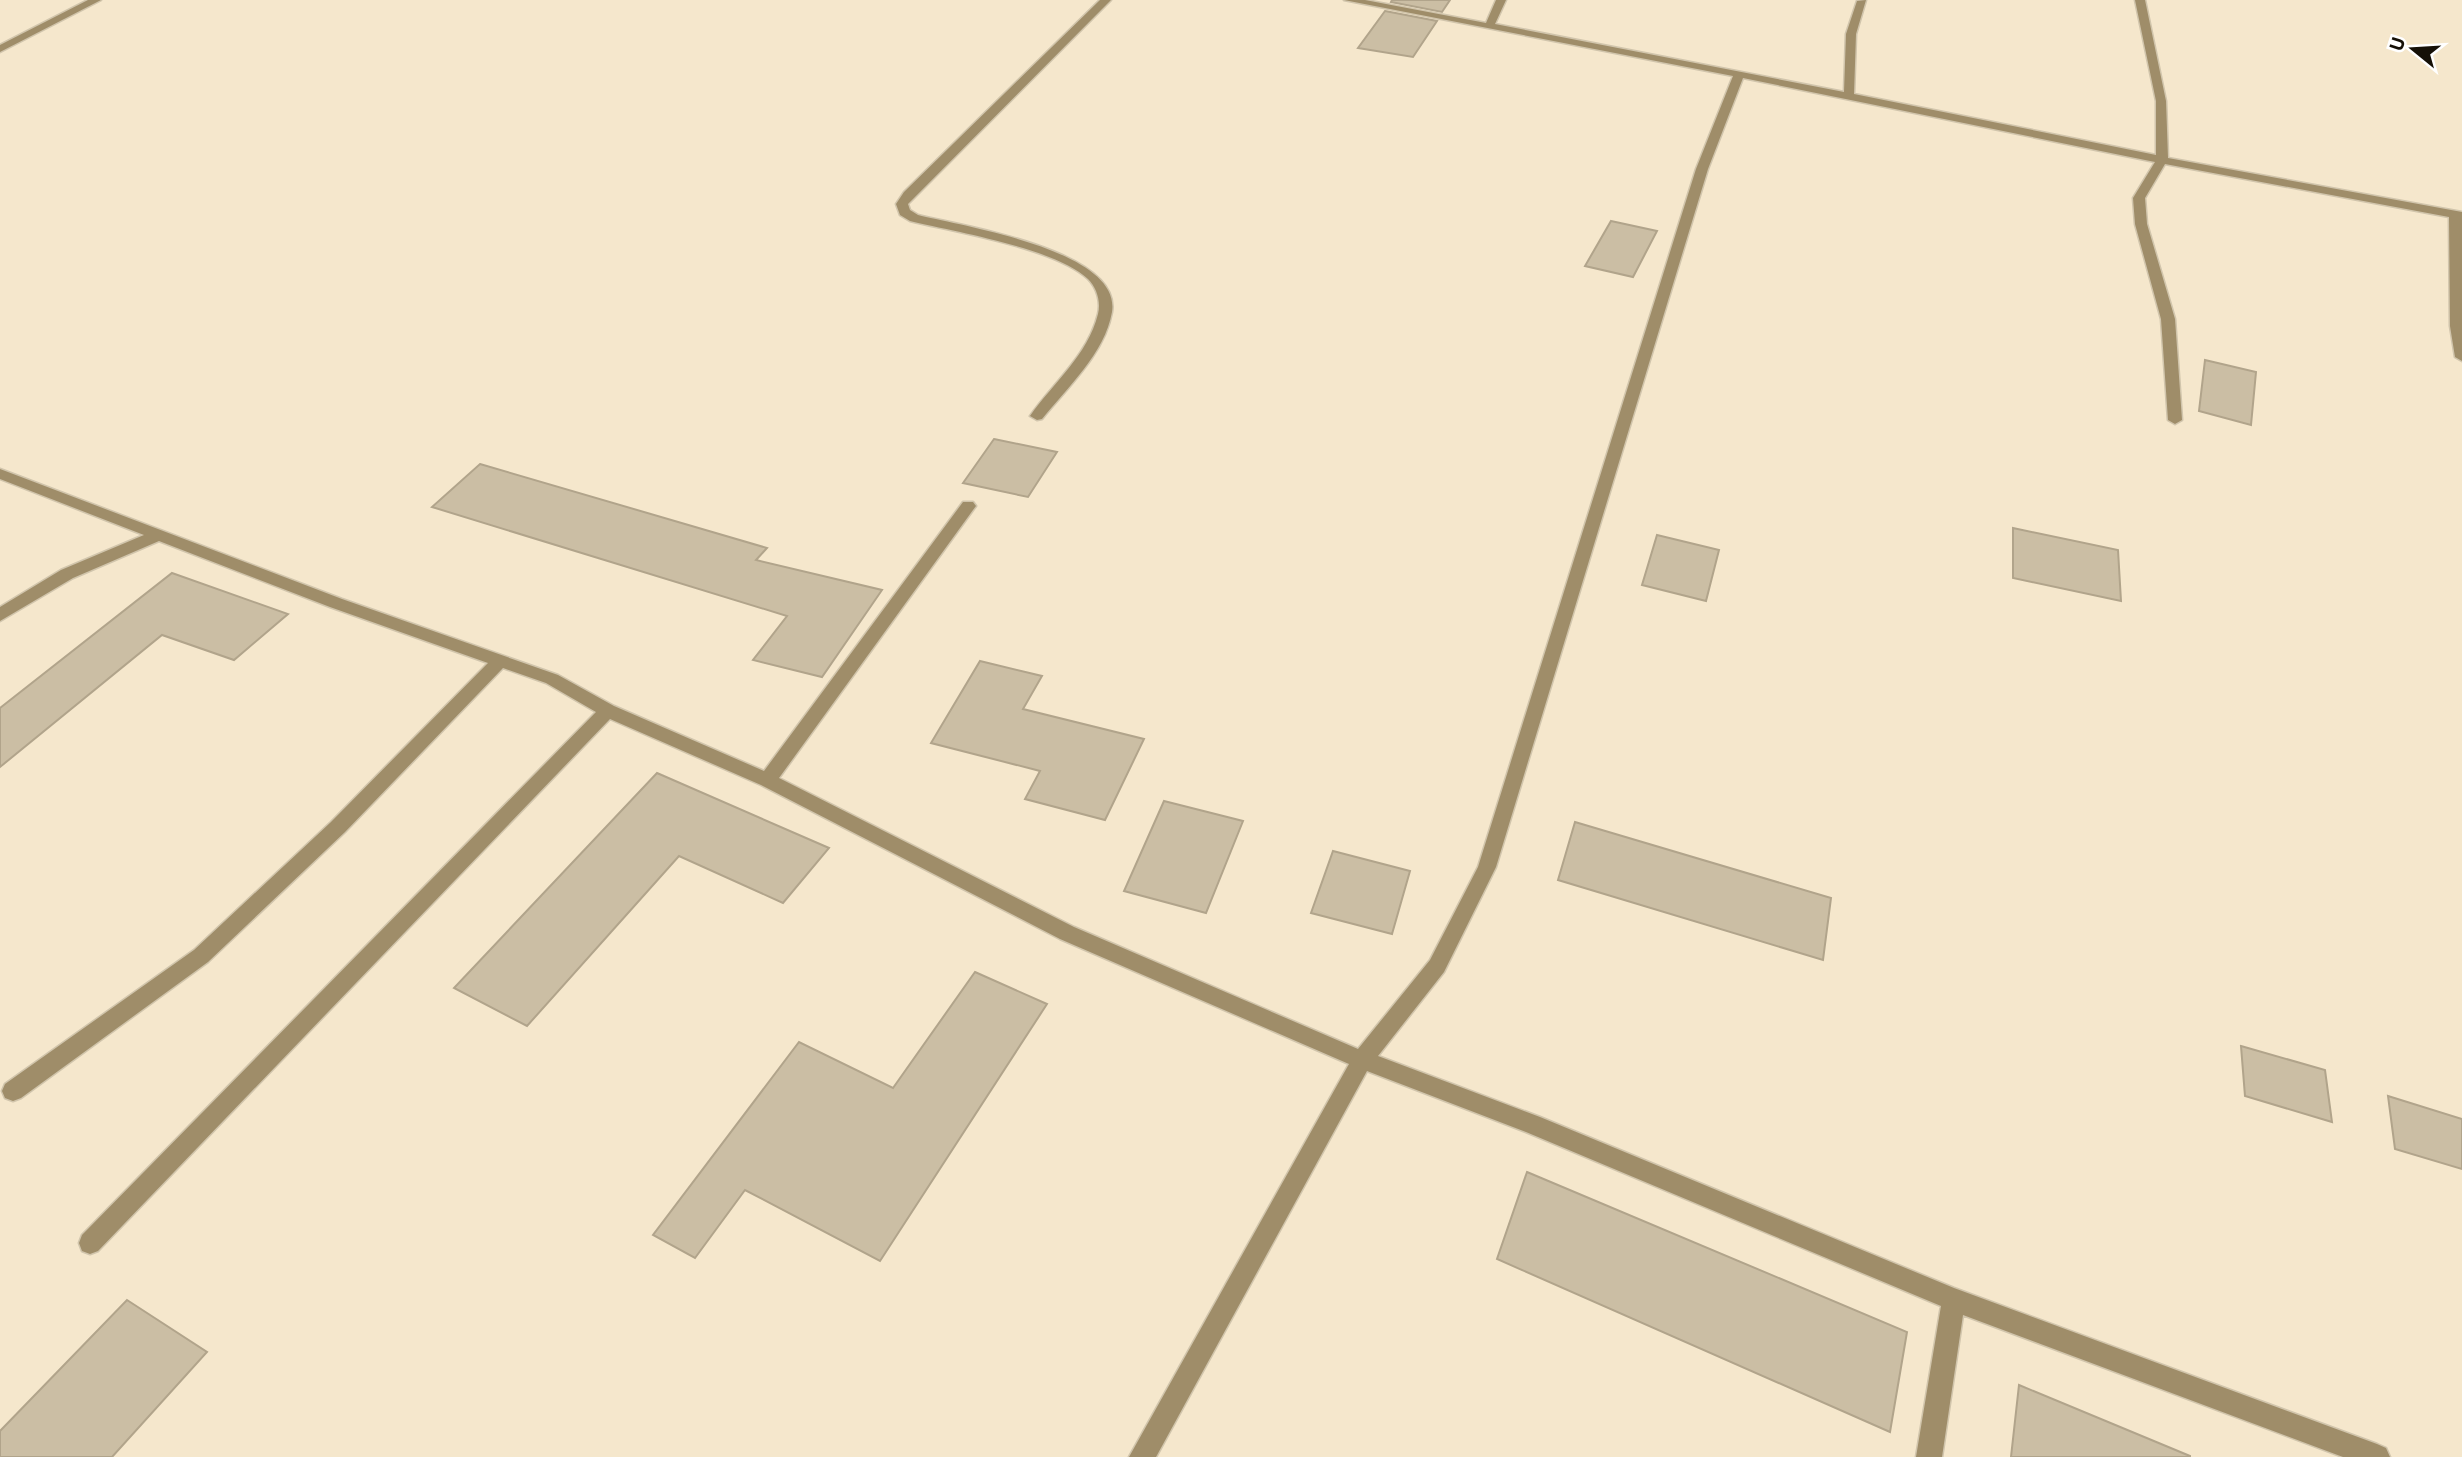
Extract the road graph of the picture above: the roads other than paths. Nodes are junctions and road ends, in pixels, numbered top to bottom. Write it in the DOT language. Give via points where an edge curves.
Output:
graph roads {
  1 [pos="96,0"];
  2 [pos="1106,0"];
  3 [pos="1349,0"];
  4 [pos="1502,0"];
  5 [pos="2140,0"];
  6 [pos="1862,1"];
  7 [pos="1489,27"];
  8 [pos="0,49"];
  9 [pos="1739,74"];
  10 [pos="1849,95"];
  11 [pos="2162,160"];
  12 [pos="2459,216"];
  13 [pos="2462,357"];
  14 [pos="1037,416"];
  15 [pos="2175,420"];
  16 [pos="0,474"];
  17 [pos="968,506"];
  18 [pos="159,535"];
  19 [pos="0,615"];
  20 [pos="500,661"];
  21 [pos="608,711"];
  22 [pos="767,780"];
  23 [pos="1362,1060"];
  24 [pos="13,1091"];
  25 [pos="90,1243"];
  26 [pos="1954,1300"];
  27 [pos="1142,1457"];
  28 [pos="1929,1457"];
  29 [pos="2377,1457"];
  1 -- 8 [label="street"];
  2 -- 14 [label="street" via="902,204 904,212 914,218 1061,260 1089,274 1103,290 1106,313 1093,342"];
  3 -- 7 [label="street"];
  4 -- 7 [label="street"];
  5 -- 11 [label="street" via="2161,102"];
  6 -- 10 [label="street" via="1851,34"];
  7 -- 9 [label="street"];
  9 -- 10 [label="street"];
  9 -- 23 [label="street" via="1702,169 1487,867 1437,966"];
  10 -- 11 [label="street"];
  11 -- 12 [label="street"];
  11 -- 15 [label="street" via="2148,179 2140,211 2168,319"];
  12 -- 13 [label="street" via="2457,326"];
  16 -- 18 [label="street"];
  17 -- 22 [label="street"];
  18 -- 19 [label="street" via="67,574"];
  18 -- 20 [label="street"];
  20 -- 21 [label="street" via="552,679"];
  20 -- 24 [label="street" via="338,827 201,956"];
  21 -- 22 [label="street"];
  21 -- 25 [label="street"];
  22 -- 23 [label="street" via="1067,933"];
  23 -- 26 [label="street" via="1532,1124"];
  23 -- 27 [label="street"];
  26 -- 28 [label="street"];
  26 -- 29 [label="street"];
}
